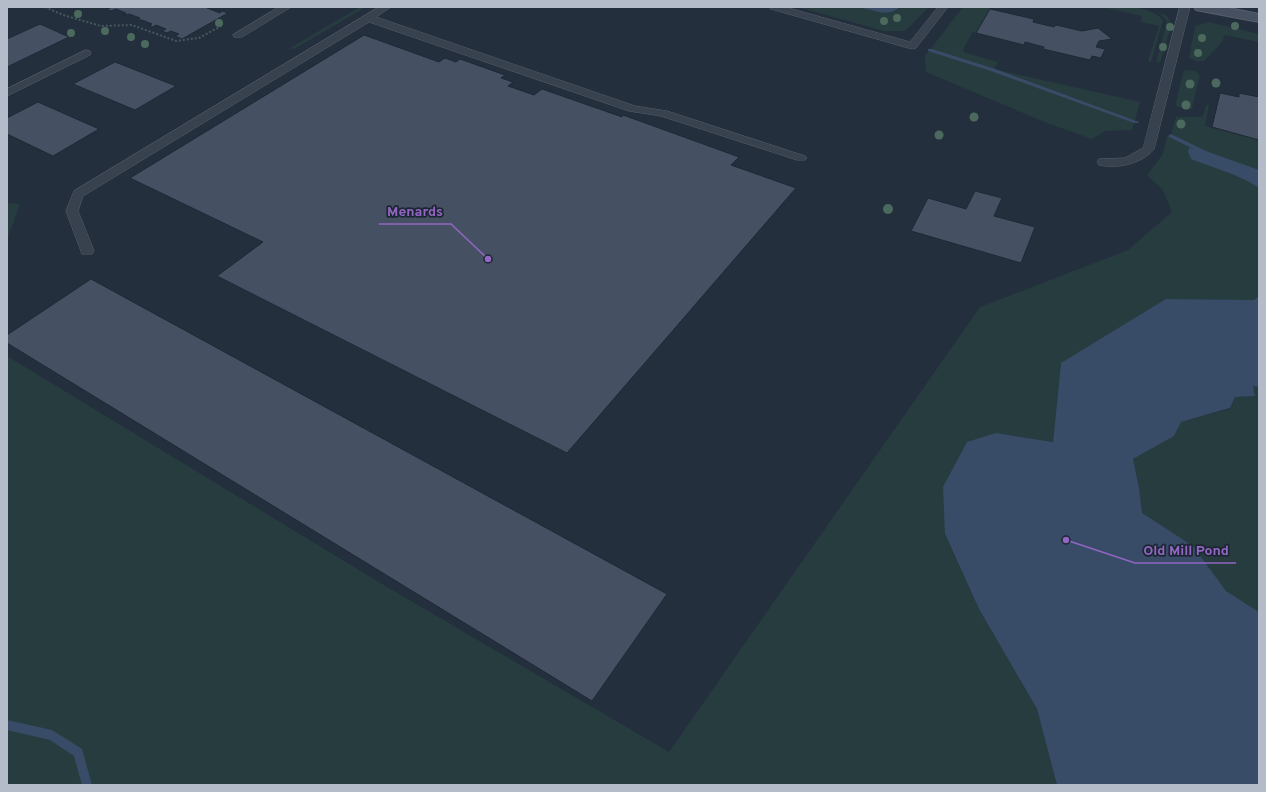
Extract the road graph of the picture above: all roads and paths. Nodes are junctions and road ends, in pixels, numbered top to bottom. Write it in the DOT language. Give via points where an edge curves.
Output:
graph roads {
  1 [pos="45,7"];
  2 [pos="286,7"];
  3 [pos="386,7"];
  4 [pos="774,7"];
  5 [pos="943,7"];
  6 [pos="1185,7"];
  7 [pos="1201,7"];
  8 [pos="368,18"];
  9 [pos="1259,18"];
  10 [pos="221,26"];
  11 [pos="238,35"];
  12 [pos="86,53"];
  13 [pos="7,93"];
  14 [pos="801,158"];
  15 [pos="1103,162"];
  16 [pos="87,251"];
  1 -- 10 [label="path" via="101,26 132,25 176,41 186,42 198,38"];
  2 -- 11 [label="lane"];
  3 -- 8 [label="lane"];
  4 -- 5 [label="lane" via="912,46"];
  6 -- 15 [label="lane" via="1148,149 1138,158 1120,163"];
  7 -- 9 [label="main road"];
  8 -- 14 [label="lane" via="633,109 663,113"];
  8 -- 16 [label="lane" via="78,194 72,212"];
  12 -- 13 [label="lane"];
}
